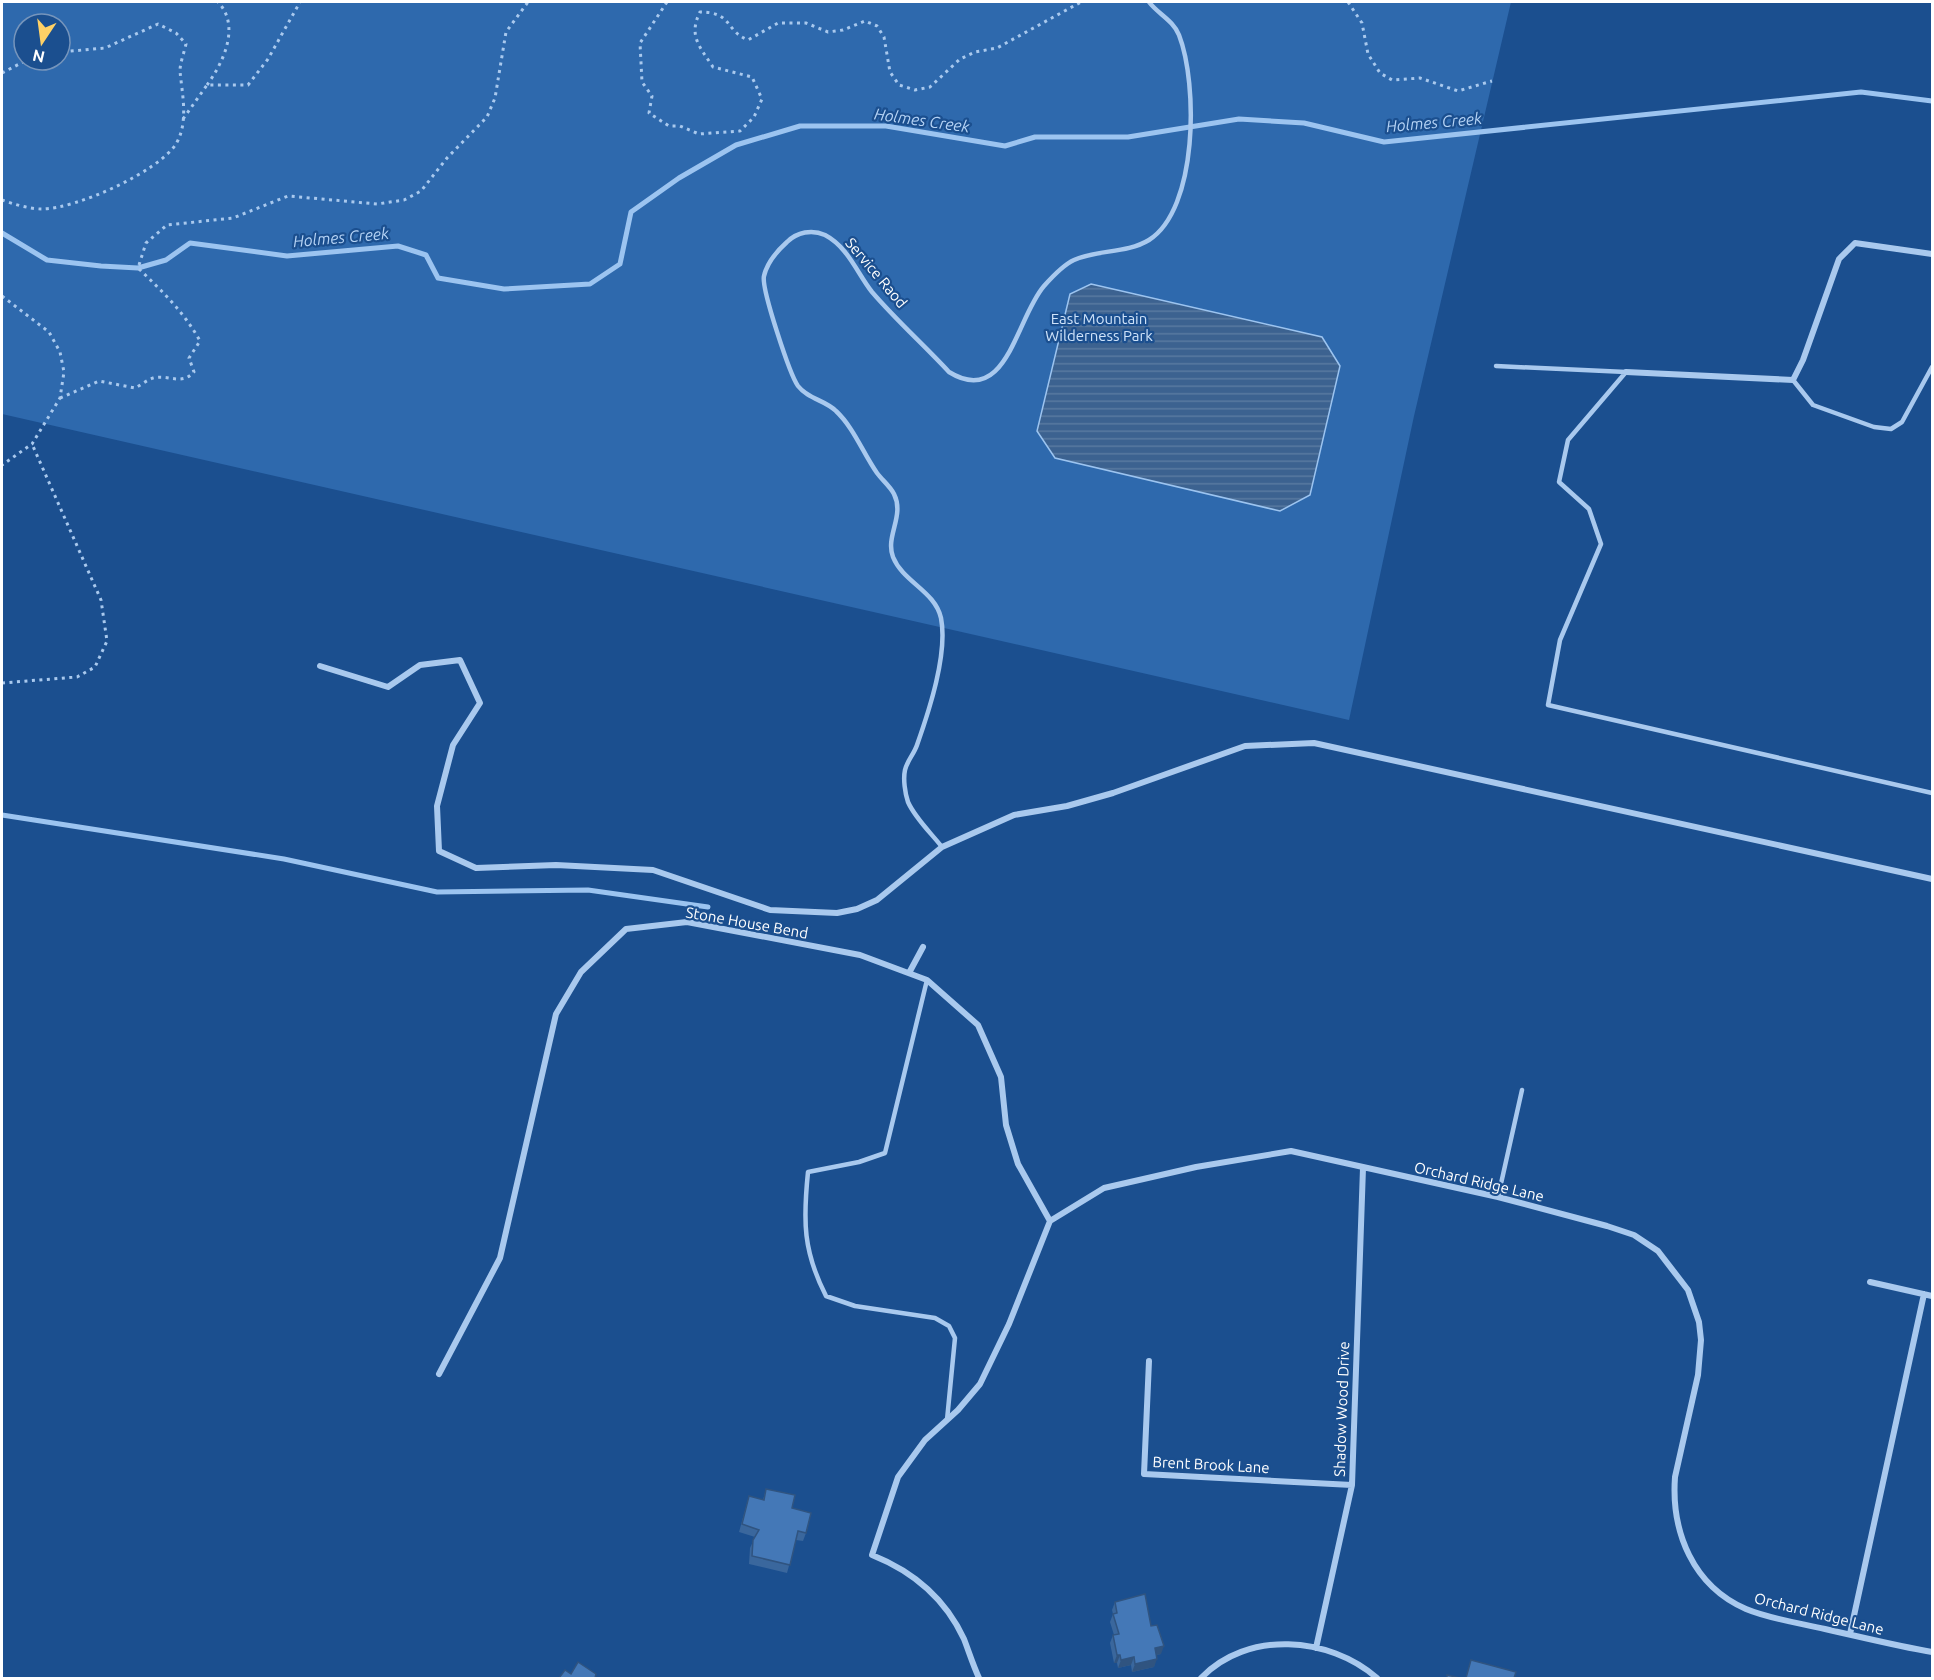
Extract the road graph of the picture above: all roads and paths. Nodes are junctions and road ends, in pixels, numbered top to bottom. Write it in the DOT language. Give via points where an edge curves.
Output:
graph roads {
  1 [pos="218,2"];
  2 [pos="300,2"];
  3 [pos="528,2"];
  4 [pos="667,2"];
  5 [pos="1081,2"];
  6 [pos="1149,2"];
  7 [pos="1348,2"];
  8 [pos="72,51"];
  9 [pos="1492,81"];
  10 [pos="207,86"];
  11 [pos="182,120"];
  12 [pos="2,200"];
  13 [pos="1932,254"];
  14 [pos="2,296"];
  15 [pos="1496,366"];
  16 [pos="1932,368"];
  17 [pos="1626,372"];
  18 [pos="1793,380"];
  19 [pos="60,399"];
  20 [pos="32,444"];
  21 [pos="2,465"];
  22 [pos="320,666"];
  23 [pos="2,683"];
  24 [pos="1932,793"];
  25 [pos="942,847"];
  26 [pos="1932,879"];
  27 [pos="923,947"];
  28 [pos="909,973"];
  29 [pos="927,980"];
  30 [pos="1522,1090"];
  31 [pos="1364,1168"];
  32 [pos="1498,1197"];
  33 [pos="1050,1221"];
  34 [pos="1870,1282"];
  35 [pos="1924,1294"];
  36 [pos="1932,1296"];
  37 [pos="1149,1361"];
  38 [pos="439,1374"];
  39 [pos="947,1421"];
  40 [pos="1352,1485"];
  41 [pos="1850,1634"];
  42 [pos="1316,1648"];
  43 [pos="1932,1652"];
  44 [pos="979,1678"];
  45 [pos="1202,1678"];
  46 [pos="1377,1678"];
  1 -- 10 [label="path" via="230,35 221,66"];
  2 -- 10 [label="path" via="268,59 248,85"];
  3 -- 19 [label="path" via="506,32 488,117 421,190 404,200 377,204 288,196 233,218 167,225 146,243 138,268 177,306 193,328 200,341 189,358 194,372 188,379 152,378 135,388 99,381"];
  4 -- 5 [label="path" via="639,44 642,82 652,96 649,113 669,126 699,134 740,130 754,117 762,99 752,77 713,67 697,43 693,25 700,12 714,12 748,40 778,23 806,23 828,32 865,21 878,26 884,37 890,72 899,85 915,90 930,87 960,59 997,48"];
  6 -- 25 [label="lane, Service Raod" via="1178,32 1187,59 1193,110 1178,201 1169,220 1147,242 1082,256 1060,270 1035,299 1001,366 989,378 974,382 949,372 884,305 852,261 825,235 813,231 789,239 777,252 764,278 765,296 796,383 814,399 836,410 892,491 899,512 891,542 892,556 902,572 934,602 941,619 938,669 931,701 905,770 904,783 909,803"];
  7 -- 9 [label="path" via="1362,23 1368,54 1380,73 1392,80 1420,78 1458,91"];
  8 -- 11 [label="path" via="105,48 158,24 177,33 186,44 180,70 184,90"];
  10 -- 11 [label="path"];
  11 -- 12 [label="path" via="176,143 157,163 109,189 69,204 41,209"];
  13 -- 18 [label="street" via="1855,243 1839,259"];
  14 -- 19 [label="path" via="49,332 55,342 64,372"];
  15 -- 17 [label="lane"];
  16 -- 18 [label="lane" via="1902,422 1891,429 1874,427 1813,405"];
  17 -- 18 [label="street"];
  17 -- 24 [label="lane" via="1568,440 1559,482 1589,509 1601,544 1560,640 1548,705"];
  19 -- 20 [label="path"];
  20 -- 21 [label="path"];
  20 -- 23 [label="path" via="100,600 106,642 95,667 77,677"];
  22 -- 25 [label="street" via="388,687 420,665 460,660 480,703 453,745 437,806 439,851 476,868 556,865 653,870 770,910 837,913 877,900"];
  25 -- 26 [label="street" via="1014,815 1113,793 1245,746 1314,743"];
  27 -- 28 [label="street"];
  28 -- 29 [label="street, Stone House Bend"];
  28 -- 38 [label="street, Stone House Bend" via="860,955 687,922 626,929 581,972 556,1014 500,1258"];
  29 -- 33 [label="street, Stone House Bend" via="978,1025 1001,1077 1006,1125 1018,1164"];
  29 -- 39 [label="lane" via="885,1153 808,1172 804,1220 813,1271 826,1296 855,1305 935,1318 949,1326 955,1338"];
  30 -- 32 [label="lane"];
  31 -- 32 [label="street, Orchard Ridge Lane"];
  31 -- 33 [label="street, Orchard Ridge Lane" via="1290,1151 1104,1188"];
  31 -- 40 [label="street, Shadow Wood Drive"];
  32 -- 41 [label="street, Orchard Ridge Lane" via="1621,1230 1646,1242 1669,1263 1694,1305 1701,1340 1698,1375 1674,1494 1678,1528 1690,1558 1709,1584 1745,1608"];
  33 -- 39 [label="street" via="1010,1324 980,1384"];
  34 -- 35 [label="street"];
  35 -- 36 [label="street"];
  35 -- 41 [label="street"];
  37 -- 40 [label="street, Brent Brook Lane" via="1144,1474"];
  39 -- 44 [label="street" via="925,1440 898,1477 872,1555 907,1571 935,1595 960,1631"];
  40 -- 42 [label="street, Shadow Wood Drive"];
  41 -- 43 [label="street, Orchard Ridge Lane"];
  42 -- 45 [label="street" via="1274,1644 1252,1647 1227,1656"];
  42 -- 46 [label="street" via="1349,1660"];
}
